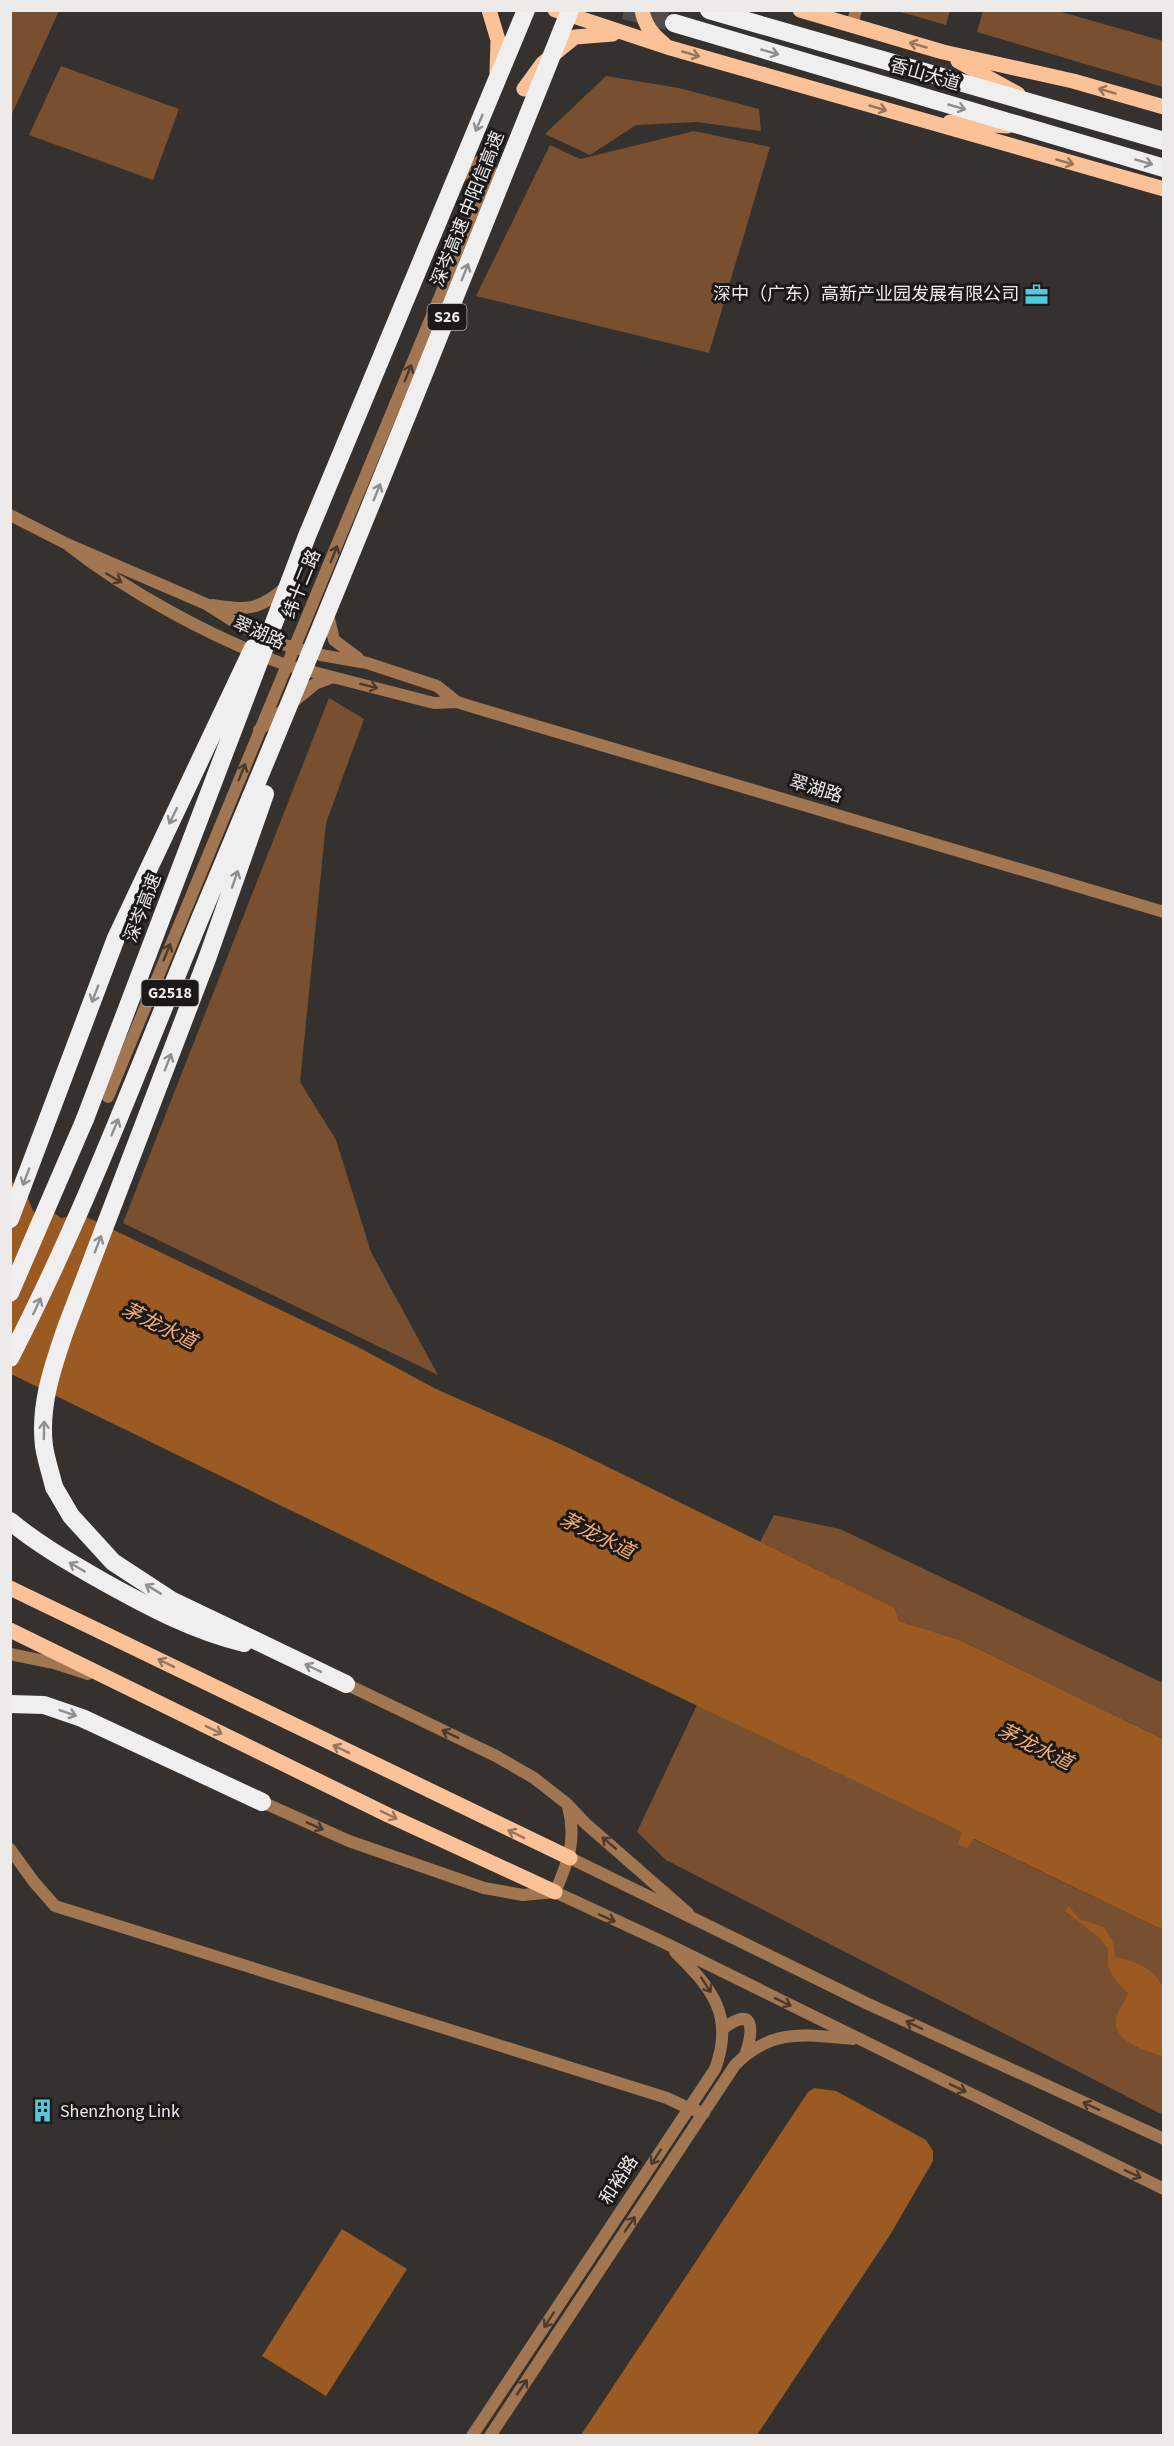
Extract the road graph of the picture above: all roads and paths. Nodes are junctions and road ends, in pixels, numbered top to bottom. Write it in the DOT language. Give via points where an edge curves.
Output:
graph roads {
  1 [pos="489,10"];
  2 [pos="526,10"];
  3 [pos="555,10"];
  4 [pos="570,10"];
  5 [pos="642,10"];
  6 [pos="709,10"];
  7 [pos="800,10"];
  8 [pos="854,18"];
  9 [pos="674,23"];
  10 [pos="629,35"];
  11 [pos="667,47"];
  12 [pos="943,52"];
  13 [pos="524,89"];
  14 [pos="494,93"];
  15 [pos="1037,105"];
  16 [pos="1164,107"];
  17 [pos="920,120"];
  18 [pos="1029,128"];
  19 [pos="1164,141"];
  20 [pos="1164,168"];
  21 [pos="1164,189"];
  22 [pos="10,515"];
  23 [pos="307,536"];
  24 [pos="67,544"];
  25 [pos="325,575"];
  26 [pos="296,578"];
  27 [pos="206,604"];
  28 [pos="324,624"];
  29 [pos="209,630"];
  30 [pos="271,642"];
  31 [pos="295,648"];
  32 [pos="264,657"];
  33 [pos="367,663"];
  34 [pos="286,665"];
  35 [pos="333,676"];
  36 [pos="457,702"];
  37 [pos="259,730"];
  38 [pos="221,762"];
  39 [pos="1164,912"];
  40 [pos="137,1026"];
  41 [pos="108,1097"];
  42 [pos="10,1219"];
  43 [pos="10,1293"];
  44 [pos="10,1358"];
  45 [pos="10,1521"];
  46 [pos="10,1588"];
  47 [pos="10,1630"];
  48 [pos="280,1652"];
  49 [pos="10,1654"];
  50 [pos="121,1684"];
  51 [pos="346,1684"];
  52 [pos="10,1704"];
  53 [pos="262,1802"];
  54 [pos="566,1803"];
  55 [pos="10,1849"];
  56 [pos="570,1858"];
  57 [pos="555,1892"];
  58 [pos="700,1923"];
  59 [pos="665,1943"];
  60 [pos="724,2028"];
  61 [pos="860,2040"];
  62 [pos="746,2053"];
  63 [pos="688,2108"];
  64 [pos="704,2113"];
  65 [pos="1164,2139"];
  66 [pos="1164,2189"];
  67 [pos="472,2436"];
  68 [pos="490,2436"];
  1 -- 14 [label="main road" via="498,40"];
  2 -- 23 [label="highway, 深岑高速 中阳信高速 / S26, one-way, bridge"];
  3 -- 10 [label="main road"];
  28 -- 4 [label="highway, 深岑高速 中阳信高速 / S26, one-way, bridge"];
  5 -- 11 [label="main road" via="652,34"];
  6 -- 15 [label="highway, 香山大道"];
  7 -- 8 [label="main road"];
  12 -- 8 [label="main road, one-way"];
  9 -- 18 [label="highway, 香山大道, one-way"];
  10 -- 11 [label="main road"];
  10 -- 13 [label="main road" via="575,38 543,63"];
  11 -- 17 [label="main road, one-way"];
  12 -- 15 [label="main road"];
  16 -- 12 [label="main road, one-way" via="1073,81"];
  15 -- 19 [label="highway, 香山大道"];
  17 -- 18 [label="main road"];
  17 -- 21 [label="main road, one-way"];
  18 -- 20 [label="highway, 香山大道, one-way"];
  22 -- 24 [label="street, 翠湖路"];
  23 -- 42 [label="highway, one-way, bridge" via="116,938"];
  23 -- 43 [label="highway, 深岑高速 / G2518, bridge" via="86,1119"];
  24 -- 27 [label="street, 翠湖路"];
  24 -- 29 [label="street, 翠湖路, one-way" via="101,571"];
  25 -- 26 [label="street, 纬十二路, one-way" via="491,173 489,154 460,175"];
  25 -- 31 [label="street, 纬十二路"];
  25 -- 33 [label="street" via="334,640"];
  26 -- 27 [label="street" via="261,606 240,610"];
  26 -- 30 [label="street"];
  27 -- 30 [label="street, 翠湖路"];
  44 -- 28 [label="highway, G2518, one-way, bridge" via="36,1309 113,1132"];
  48 -- 28 [label="highway, one-way, bridge" via="171,1600 113,1562 71,1516 54,1487 44,1446 44,1401 66,1328 207,959"];
  29 -- 32 [label="street, 翠湖路"];
  29 -- 38 [label="street" via="237,649 243,668"];
  30 -- 31 [label="street, 翠湖路"];
  30 -- 32 [label="street"];
  31 -- 33 [label="street, 翠湖路"];
  31 -- 34 [label="street, 纬十二路"];
  32 -- 34 [label="street, 翠湖路"];
  32 -- 38 [label="street"];
  33 -- 36 [label="street, 翠湖路" via="437,686"];
  34 -- 35 [label="street, 翠湖路"];
  34 -- 37 [label="street, 纬十二路"];
  35 -- 36 [label="street, 翠湖路, one-way" via="434,703"];
  35 -- 37 [label="street" via="315,684"];
  36 -- 39 [label="street, 翠湖路"];
  40 -- 37 [label="street, 纬十二路, one-way"];
  38 -- 40 [label="street" via="118,1016"];
  40 -- 41 [label="street, 纬十二路"];
  48 -- 45 [label="highway, one-way" via="184,1624 67,1561"];
  56 -- 46 [label="main road, one-way"];
  47 -- 50 [label="main road"];
  51 -- 48 [label="highway, one-way"];
  49 -- 50 [label="street"];
  50 -- 57 [label="main road, one-way"];
  54 -- 51 [label="street, one-way" via="515,1766"];
  52 -- 53 [label="highway, one-way" via="44,1705 82,1718"];
  53 -- 57 [label="street, one-way" via="358,1844 474,1885 523,1895"];
  54 -- 56 [label="street" via="572,1822"];
  58 -- 54 [label="street, one-way"];
  55 -- 63 [label="street" via="56,1906 667,2098"];
  56 -- 57 [label="street"];
  56 -- 58 [label="street"];
  57 -- 59 [label="street, one-way"];
  65 -- 58 [label="street, one-way"];
  59 -- 60 [label="street, 和裕路, one-way" via="700,1977 714,1998"];
  59 -- 61 [label="street, one-way"];
  60 -- 62 [label="street" via="738,2019 750,2024 752,2032"];
  60 -- 63 [label="street, 和裕路" via="715,2069"];
  61 -- 62 [label="street, 和裕路" via="787,2036"];
  61 -- 66 [label="street, one-way"];
  62 -- 64 [label="street, 和裕路"];
  63 -- 64 [label="street"];
  63 -- 67 [label="street, 和裕路, one-way"];
  68 -- 64 [label="street, 和裕路, one-way"];
}
